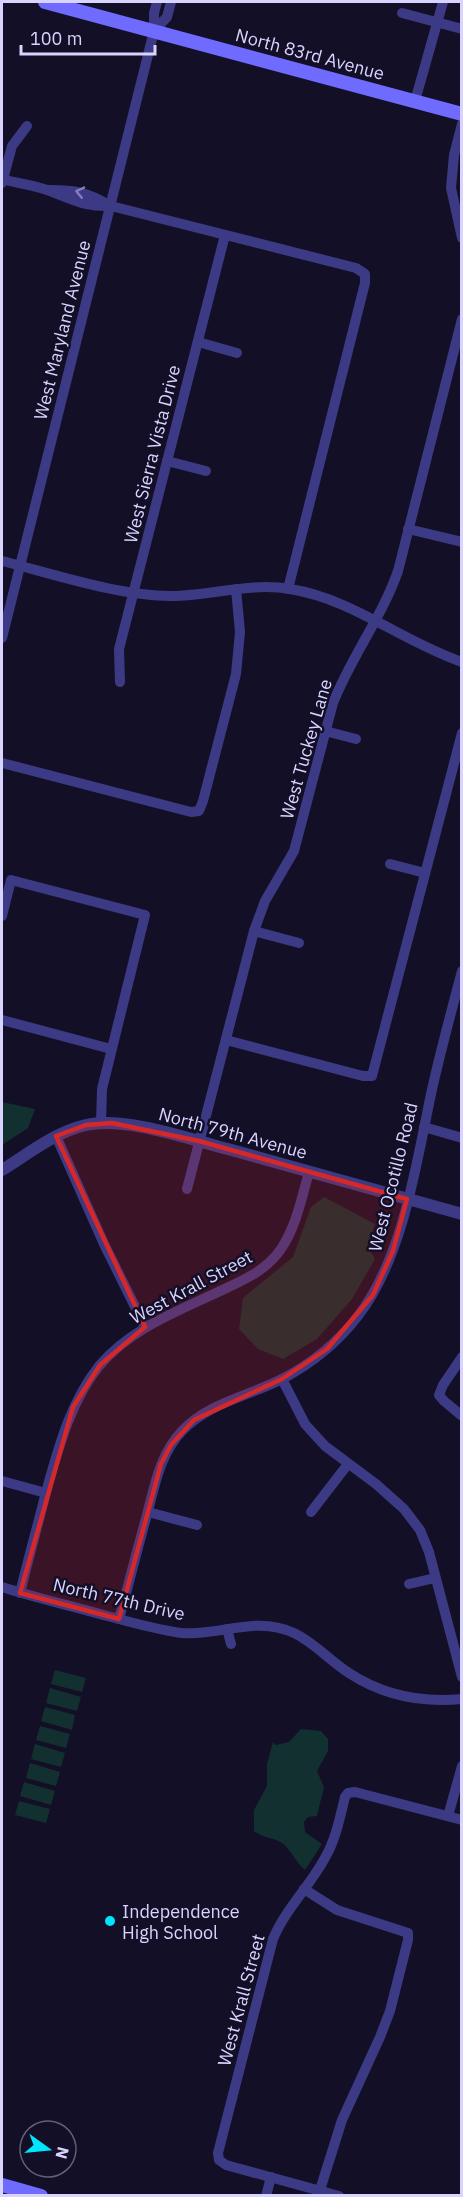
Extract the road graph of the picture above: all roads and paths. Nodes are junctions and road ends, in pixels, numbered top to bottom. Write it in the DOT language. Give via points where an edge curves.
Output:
graph roads {
  1 [pos="45,2"];
  2 [pos="157,2"];
  3 [pos="171,2"];
  4 [pos="443,2"];
  5 [pos="402,13"];
  6 [pos="437,23"];
  7 [pos="462,29"];
  8 [pos="154,31"];
  9 [pos="416,101"];
  10 [pos="462,114"];
  11 [pos="462,124"];
  12 [pos="27,126"];
  13 [pos="2,180"];
  14 [pos="111,206"];
  15 [pos="458,206"];
  16 [pos="225,235"];
  17 [pos="462,238"];
  18 [pos="462,320"];
  19 [pos="198,342"];
  20 [pos="237,353"];
  21 [pos="167,461"];
  22 [pos="206,471"];
  23 [pos="408,529"];
  24 [pos="462,542"];
  25 [pos="2,561"];
  26 [pos="20,566"];
  27 [pos="288,588"];
  28 [pos="236,589"];
  29 [pos="134,594"];
  30 [pos="375,621"];
  31 [pos="2,638"];
  32 [pos="462,662"];
  33 [pos="120,682"];
  34 [pos="325,731"];
  35 [pos="462,733"];
  36 [pos="356,739"];
  37 [pos="2,763"];
  38 [pos="390,864"];
  39 [pos="425,873"];
  40 [pos="2,916"];
  41 [pos="254,931"];
  42 [pos="299,943"];
  43 [pos="462,971"];
  44 [pos="2,1020"];
  45 [pos="225,1040"];
  46 [pos="111,1049"];
  47 [pos="101,1123"];
  48 [pos="424,1127"];
  49 [pos="56,1136"];
  50 [pos="462,1138"];
  51 [pos="199,1142"];
  52 [pos="2,1170"];
  53 [pos="309,1172"];
  54 [pos="187,1190"];
  55 [pos="407,1199"];
  56 [pos="462,1214"];
  57 [pos="145,1327"];
  58 [pos="462,1357"];
  59 [pos="282,1379"];
  60 [pos="462,1416"];
  61 [pos="348,1464"];
  62 [pos="2,1481"];
  63 [pos="46,1493"];
  64 [pos="148,1512"];
  65 [pos="311,1512"];
  66 [pos="197,1525"];
  67 [pos="435,1578"];
  68 [pos="409,1584"];
  69 [pos="2,1587"];
  70 [pos="20,1593"];
  71 [pos="119,1619"];
  72 [pos="227,1629"];
  73 [pos="231,1644"];
  74 [pos="458,1650"];
  75 [pos="462,1677"];
  76 [pos="462,1699"];
  77 [pos="462,1766"];
  78 [pos="448,1816"];
  79 [pos="462,1820"];
  80 [pos="304,1889"];
  81 [pos="271,2177"];
  82 [pos="2,2185"];
  83 [pos="320,2190"];
  84 [pos="41,2196"];
  85 [pos="266,2196"];
  86 [pos="339,2196"];
  1 -- 8 [label="main road, North 83rd Avenue"];
  2 -- 8 [label="street, West Maryland Avenue"];
  3 -- 8 [label="street, West Maryland Avenue" via="167,17"];
  4 -- 6 [label="street"];
  5 -- 6 [label="street"];
  6 -- 7 [label="street"];
  6 -- 9 [label="street"];
  8 -- 9 [label="main road, North 83rd Avenue"];
  8 -- 14 [label="street, West Maryland Avenue"];
  9 -- 10 [label="main road, North 83rd Avenue"];
  11 -- 15 [label="street" via="451,188"];
  12 -- 13 [label="street" via="12,146"];
  13 -- 14 [label="street" via="47,190 65,199"];
  14 -- 16 [label="street"];
  14 -- 26 [label="street, West Maryland Avenue"];
  15 -- 17 [label="street"];
  16 -- 19 [label="street, West Sierra Vista Drive"];
  16 -- 27 [label="street" via="356,268 364,274 365,283"];
  18 -- 23 [label="street, West Tuckey Lane"];
  19 -- 20 [label="street"];
  19 -- 21 [label="street, West Sierra Vista Drive"];
  21 -- 22 [label="street"];
  21 -- 29 [label="street, West Sierra Vista Drive"];
  23 -- 24 [label="street"];
  23 -- 30 [label="street, West Tuckey Lane" via="391,590"];
  25 -- 26 [label="street"];
  26 -- 29 [label="street"];
  26 -- 31 [label="street, West Maryland Avenue"];
  27 -- 28 [label="street"];
  27 -- 30 [label="street" via="330,598"];
  28 -- 29 [label="street" via="173,596"];
  28 -- 37 [label="street" via="240,632 236,674 199,811"];
  29 -- 33 [label="street, West Sierra Vista Drive" via="119,649"];
  30 -- 32 [label="street"];
  30 -- 34 [label="street, West Tuckey Lane" via="342,680"];
  34 -- 36 [label="street"];
  34 -- 41 [label="street, West Tuckey Lane" via="294,851"];
  35 -- 39 [label="street"];
  38 -- 39 [label="street"];
  39 -- 45 [label="street" via="372,1076"];
  40 -- 46 [label="street" via="10,880 146,915"];
  41 -- 42 [label="street"];
  41 -- 45 [label="street, West Tuckey Lane"];
  43 -- 48 [label="street, West Ocotillo Road"];
  44 -- 46 [label="street"];
  45 -- 51 [label="street, West Tuckey Lane"];
  46 -- 47 [label="street" via="100,1098"];
  47 -- 49 [label="street, North 79th Avenue"];
  47 -- 51 [label="street, North 79th Avenue" via="129,1125"];
  48 -- 50 [label="street"];
  48 -- 55 [label="street, West Ocotillo Road"];
  49 -- 52 [label="street, North 79th Avenue"];
  49 -- 57 [label="street"];
  51 -- 53 [label="street, North 79th Avenue"];
  51 -- 54 [label="street, West Tuckey Lane"];
  53 -- 55 [label="street, North 79th Avenue"];
  53 -- 57 [label="street, West Krall Street" via="291,1228 270,1263 238,1283"];
  55 -- 56 [label="street, North 79th Avenue"];
  55 -- 59 [label="street, West Ocotillo Road" via="393,1251 363,1310 327,1349"];
  57 -- 63 [label="street, West Krall Street" via="100,1365 86,1386 66,1423"];
  58 -- 60 [label="street" via="439,1395"];
  59 -- 61 [label="street" via="305,1424 324,1446"];
  59 -- 64 [label="street" via="212,1409 181,1432 161,1464"];
  61 -- 65 [label="street"];
  61 -- 67 [label="street" via="404,1509 420,1530"];
  62 -- 63 [label="street"];
  63 -- 70 [label="street, West Krall Street"];
  64 -- 66 [label="street"];
  64 -- 71 [label="street"];
  67 -- 68 [label="street"];
  67 -- 74 [label="street"];
  69 -- 70 [label="street, North 77th Drive"];
  70 -- 71 [label="street, North 77th Drive"];
  71 -- 72 [label="street, North 77th Drive" via="183,1633"];
  72 -- 73 [label="street"];
  72 -- 76 [label="street, North 77th Drive" via="256,1624 276,1626 294,1633 349,1673 393,1695 416,1700"];
  74 -- 75 [label="street"];
  77 -- 78 [label="street"];
  78 -- 79 [label="street"];
  78 -- 80 [label="street, West Krall Street" via="348,1792 333,1842"];
  80 -- 81 [label="street, West Krall Street" via="273,1939 218,2153 225,2165"];
  80 -- 83 [label="street" via="346,1914 408,1933 390,2011 342,2120"];
  81 -- 83 [label="street"];
  81 -- 85 [label="street"];
  82 -- 84 [label="main road"];
  83 -- 86 [label="street"];
}
